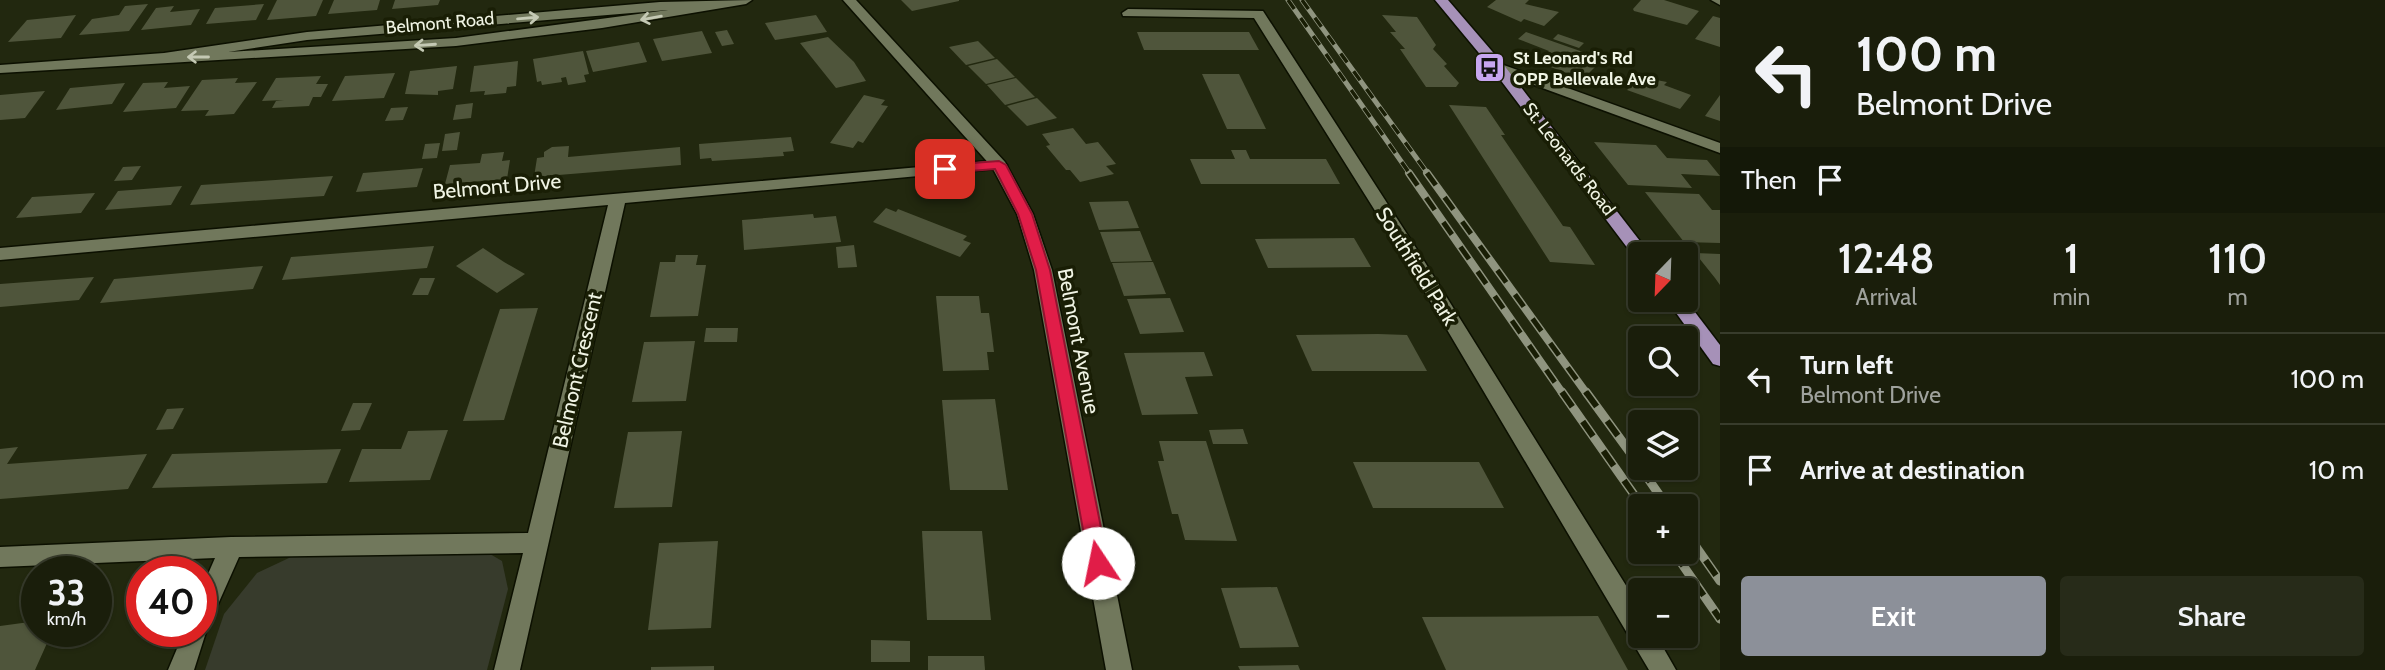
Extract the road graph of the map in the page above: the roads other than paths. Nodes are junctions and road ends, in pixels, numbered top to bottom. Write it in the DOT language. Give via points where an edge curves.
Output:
graph roads {
  1 [pos="746,0"];
  2 [pos="849,0"];
  3 [pos="1441,0"];
  4 [pos="1128,13"];
  5 [pos="1498,67"];
  6 [pos="0,69"];
  7 [pos="1720,148"];
  8 [pos="999,165"];
  9 [pos="618,198"];
  10 [pos="1632,242"];
  11 [pos="0,254"];
  12 [pos="1685,312"];
  13 [pos="1720,359"];
  14 [pos="536,543"];
  15 [pos="231,547"];
  16 [pos="0,557"];
  17 [pos="217,581"];
  18 [pos="1628,612"];
  19 [pos="190,647"];
  20 [pos="1650,648"];
  21 [pos="181,670"];
  22 [pos="508,670"];
  23 [pos="1119,670"];
  24 [pos="1663,670"];
  1 -- 6 [label="street, Belmont Road" via="637,20 474,41"];
  2 -- 8 [label="street, Belmont Avenue"];
  3 -- 5 [label="main road, St. Leonards Road"];
  4 -- 18 [label="street, Southfield Park" via="1258,15 1410,252"];
  5 -- 7 [label="street"];
  5 -- 10 [label="main road, St. Leonards Road"];
  8 -- 9 [label="street, Belmont Drive"];
  8 -- 23 [label="street, Belmont Avenue" via="1025,214 1043,270"];
  9 -- 11 [label="street, Belmont Drive"];
  9 -- 14 [label="street, Belmont Crescent"];
  12 -- 13 [label="main road"];
  14 -- 15 [label="street"];
  14 -- 22 [label="street, Belmont Crescent"];
  15 -- 16 [label="street"];
  15 -- 17 [label="street"];
  19 -- 21 [label="street"];
  20 -- 24 [label="street, Southfield Park"];
}
